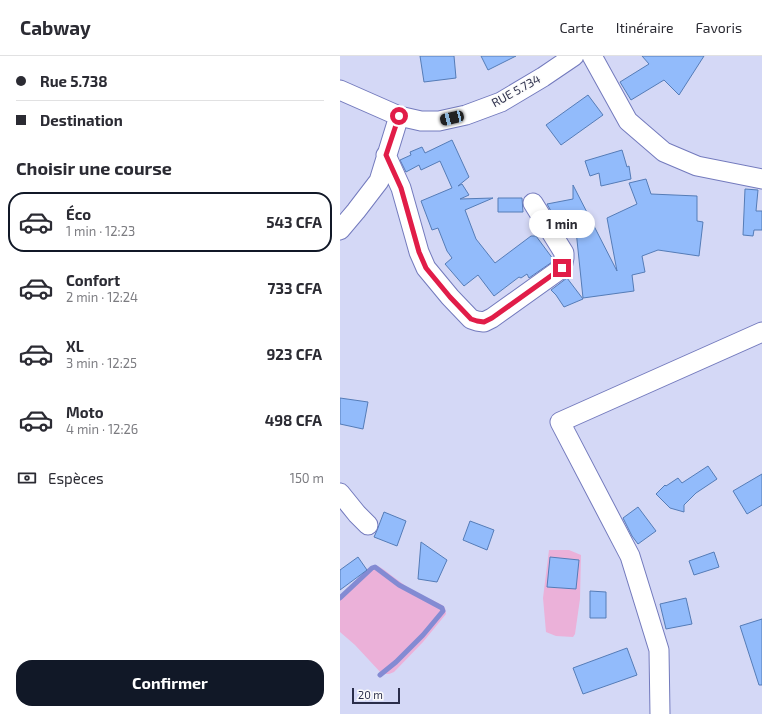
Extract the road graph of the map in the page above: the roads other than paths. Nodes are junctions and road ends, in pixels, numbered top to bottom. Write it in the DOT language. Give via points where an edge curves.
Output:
graph roads {
  1 [pos="574,56"];
  2 [pos="592,56"];
  3 [pos="340,90"];
  4 [pos="399,116"];
  5 [pos="386,155"];
  6 [pos="762,179"];
  7 [pos="533,204"];
  8 [pos="340,230"];
  9 [pos="762,332"];
  10 [pos="340,493"];
  11 [pos="368,525"];
  12 [pos="660,714"];
  1 -- 4 [label="street, RUE 5.734" via="501,102 466,115 439,121 421,121"];
  2 -- 6 [label="street" via="628,121 664,152 697,166"];
  3 -- 4 [label="street, RUE 5.734"];
  4 -- 5 [label="street"];
  5 -- 7 [label="street" via="401,188 426,268 471,319 484,322 492,318 562,268 564,253"];
  5 -- 8 [label="street" via="378,181"];
  9 -- 12 [label="street" via="560,422 630,556 659,650"];
  10 -- 11 [label="street"];
}
